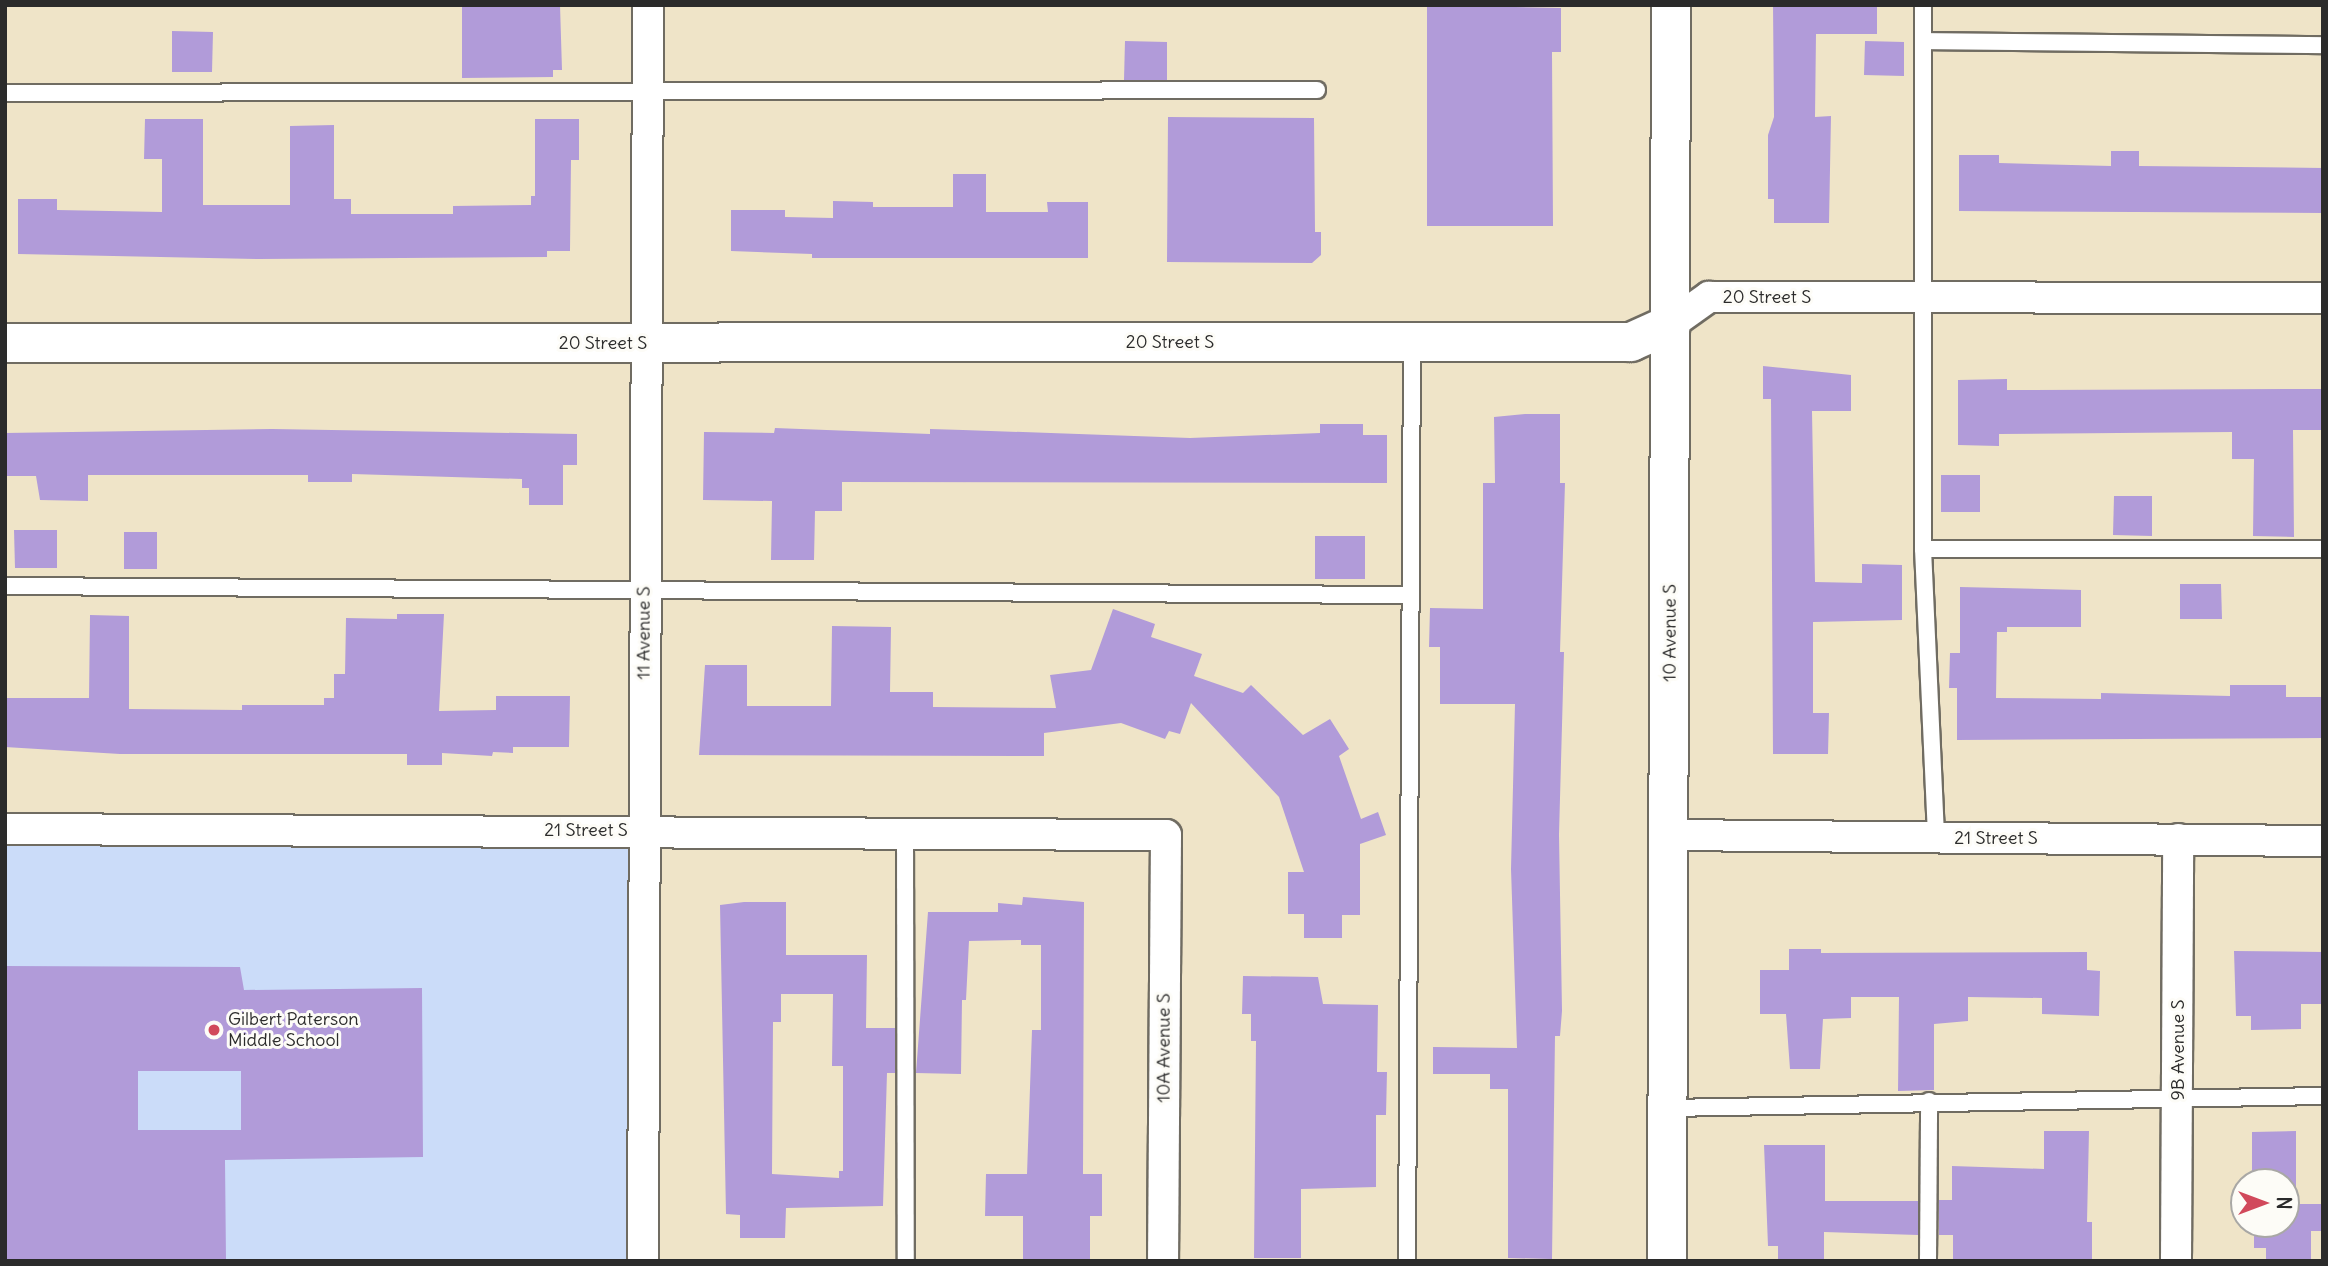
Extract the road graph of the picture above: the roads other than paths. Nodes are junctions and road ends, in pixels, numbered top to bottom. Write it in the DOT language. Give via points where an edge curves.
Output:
graph roads {
  1 [pos="648,5"];
  2 [pos="1671,5"];
  3 [pos="1923,5"];
  4 [pos="1924,41"];
  5 [pos="2323,45"];
  6 [pos="1317,90"];
  7 [pos="648,92"];
  8 [pos="5,93"];
  9 [pos="1923,297"];
  10 [pos="2323,298"];
  11 [pos="1671,324"];
  12 [pos="646,342"];
  13 [pos="1412,342"];
  14 [pos="5,343"];
  15 [pos="1923,549"];
  16 [pos="2323,549"];
  17 [pos="5,586"];
  18 [pos="644,589"];
  19 [pos="1408,595"];
  20 [pos="5,829"];
  21 [pos="646,830"];
  22 [pos="905,832"];
  23 [pos="1166,835"];
  24 [pos="1669,835"];
  25 [pos="1936,837"];
  26 [pos="2178,839"];
  27 [pos="2323,841"];
  28 [pos="2323,1096"];
  29 [pos="1929,1101"];
  30 [pos="2178,1102"];
  31 [pos="1668,1108"];
  32 [pos="643,1261"];
  33 [pos="906,1261"];
  34 [pos="1163,1261"];
  35 [pos="1407,1261"];
  36 [pos="1667,1261"];
  37 [pos="1928,1261"];
  38 [pos="2176,1261"];
  1 -- 7 [label="street, 11 Avenue S"];
  2 -- 11 [label="street, 10 Avenue S"];
  3 -- 4 [label="lane"];
  4 -- 5 [label="lane"];
  4 -- 9 [label="lane"];
  6 -- 7 [label="lane"];
  7 -- 8 [label="lane"];
  7 -- 12 [label="street, 11 Avenue S"];
  9 -- 10 [label="street, 20 Street S"];
  9 -- 11 [label="street, 20 Street S" via="1709,297"];
  9 -- 15 [label="lane"];
  11 -- 13 [label="street, 20 Street S" via="1631,342"];
  11 -- 24 [label="street, 10 Avenue S"];
  12 -- 13 [label="street, 20 Street S"];
  12 -- 14 [label="street, 20 Street S"];
  12 -- 18 [label="street, 11 Avenue S"];
  13 -- 19 [label="lane"];
  15 -- 16 [label="lane"];
  15 -- 25 [label="lane"];
  17 -- 18 [label="lane"];
  18 -- 19 [label="lane"];
  18 -- 21 [label="street, 11 Avenue S"];
  19 -- 35 [label="lane"];
  20 -- 21 [label="street, 21 Street S"];
  21 -- 22 [label="street, 21 Street S"];
  21 -- 32 [label="street, 11 Avenue S"];
  22 -- 23 [label="street, 21 Street S"];
  22 -- 33 [label="lane"];
  23 -- 34 [label="street, 10A Avenue S"];
  24 -- 25 [label="street, 21 Street S"];
  24 -- 31 [label="street, 10 Avenue S"];
  25 -- 26 [label="street, 21 Street S"];
  26 -- 27 [label="street, 21 Street S"];
  26 -- 30 [label="street, 9B Avenue S"];
  28 -- 30 [label="lane"];
  29 -- 30 [label="lane"];
  29 -- 31 [label="lane"];
  29 -- 37 [label="lane"];
  30 -- 38 [label="street, 9B Avenue S"];
  31 -- 36 [label="street, 10 Avenue S"];
}
